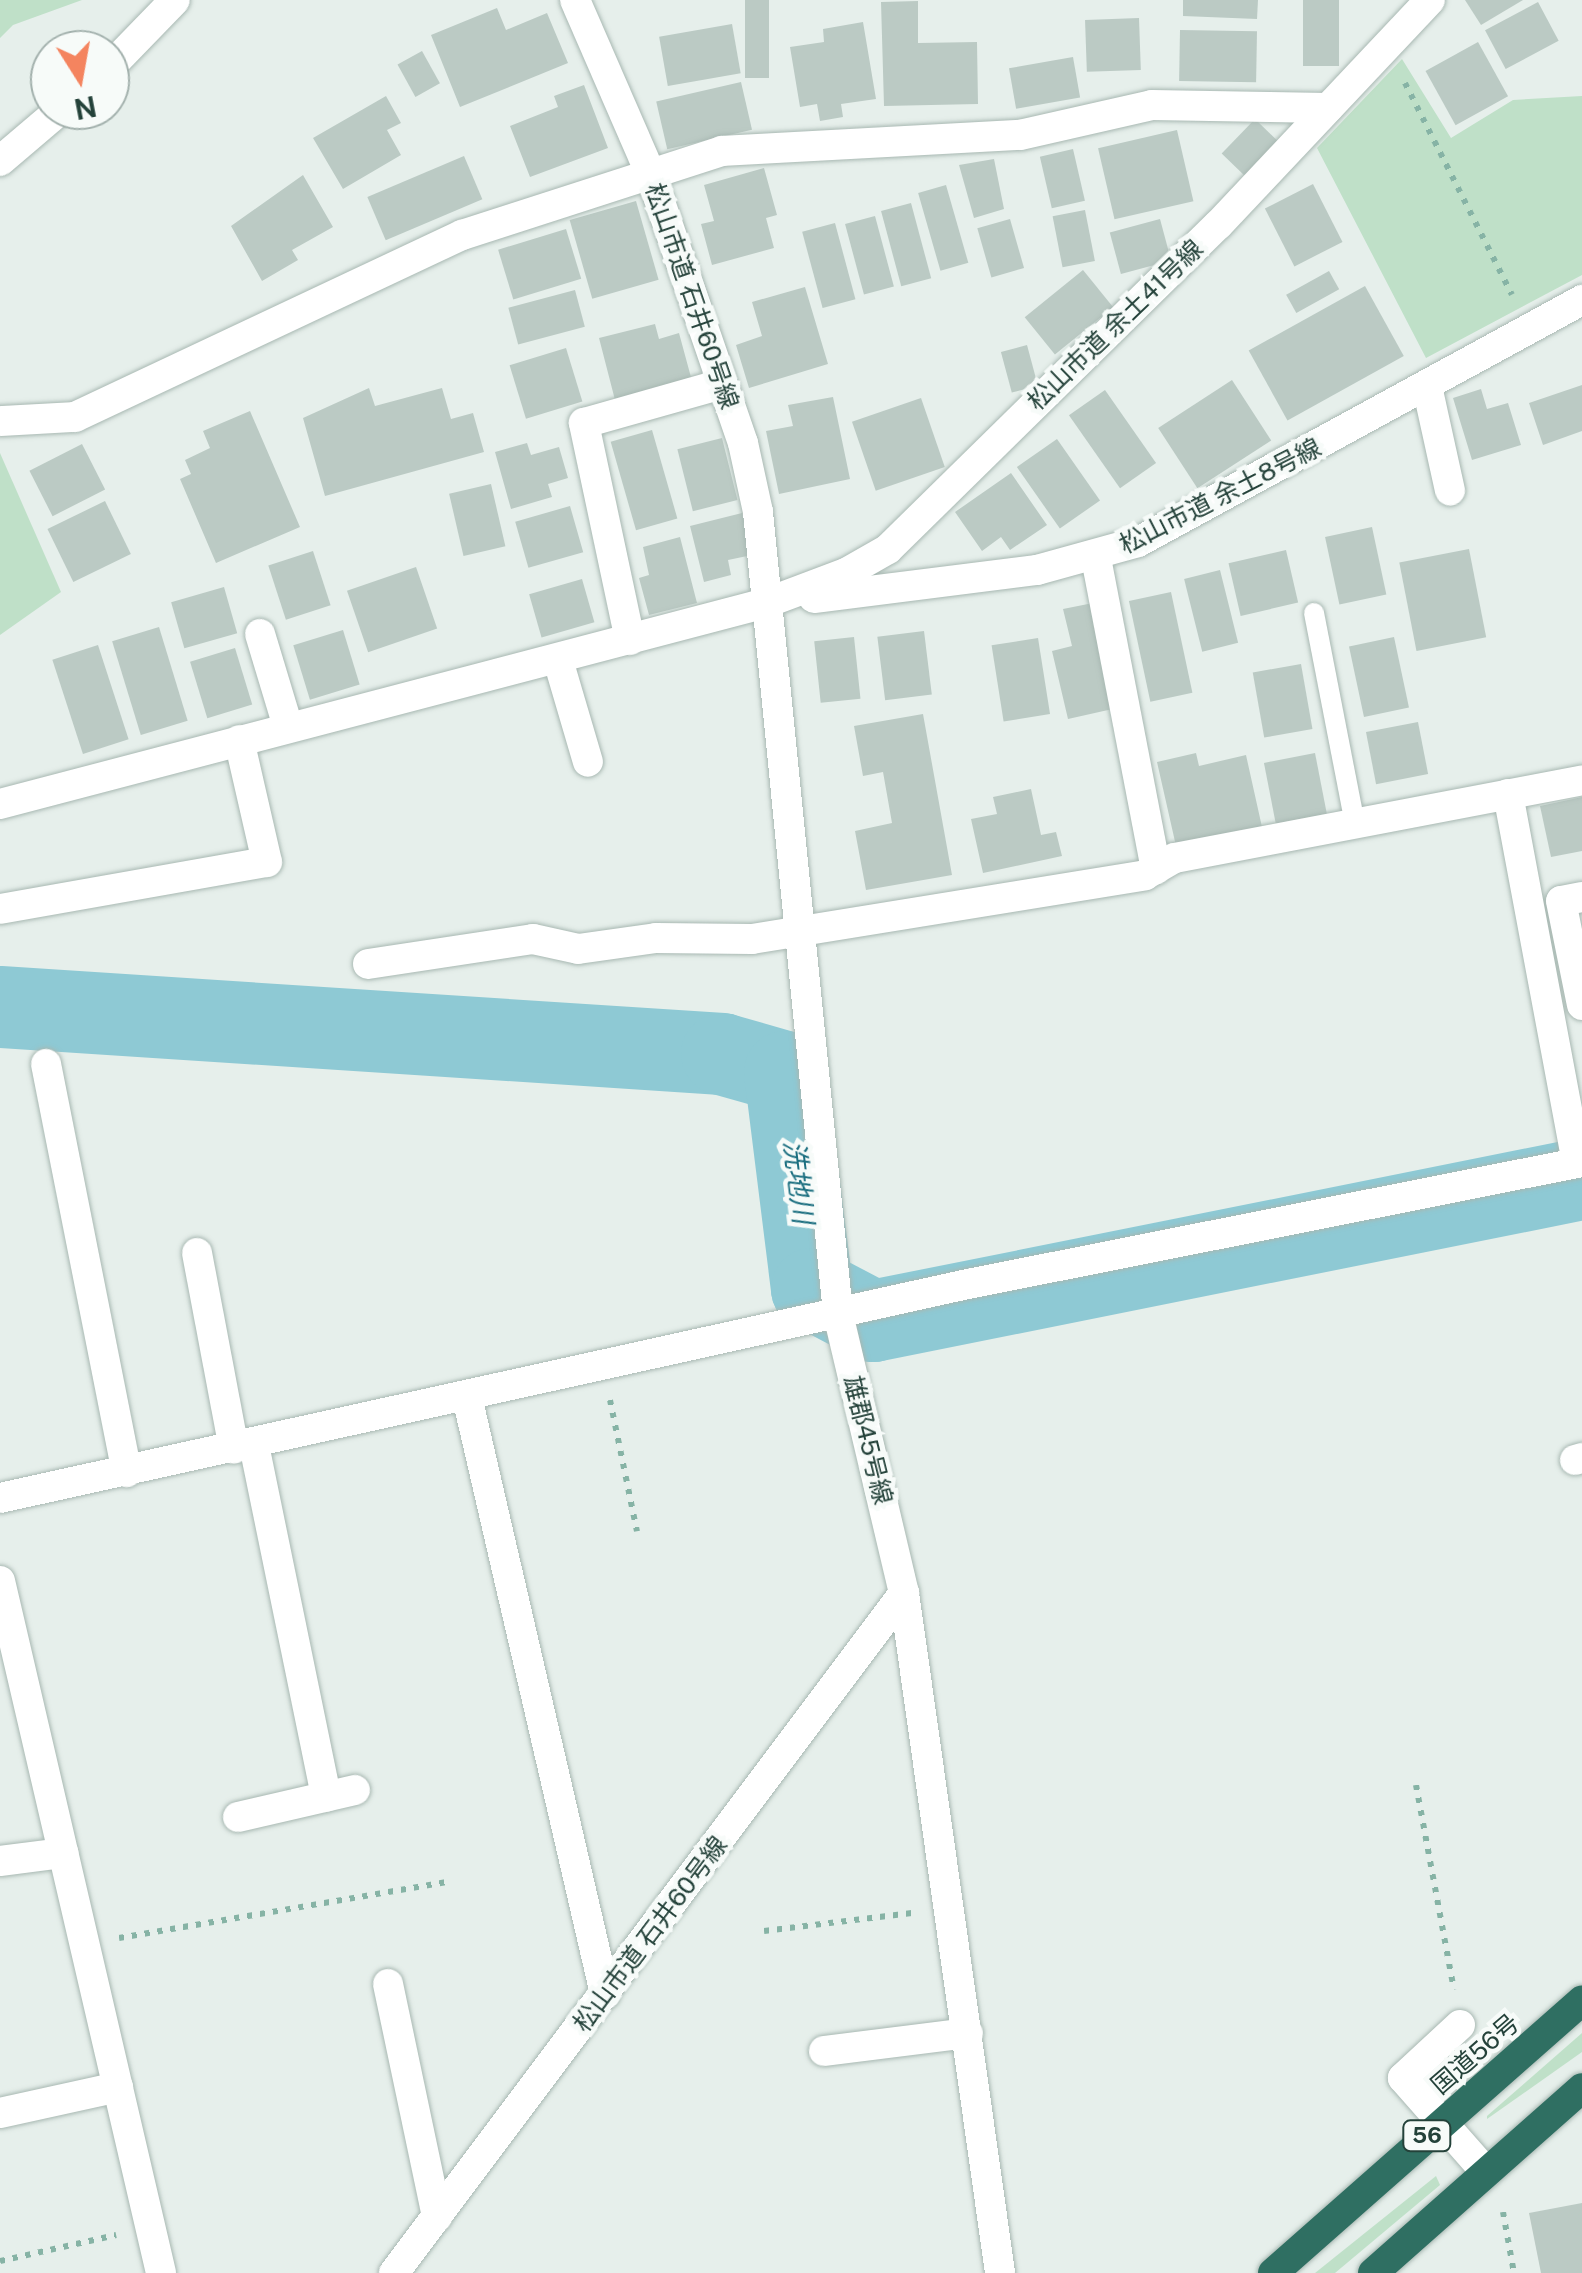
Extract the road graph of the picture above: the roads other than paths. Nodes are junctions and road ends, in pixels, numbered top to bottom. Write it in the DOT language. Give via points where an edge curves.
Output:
graph roads {
  1 [pos="176,0"];
  2 [pos="575,0"];
  3 [pos="1430,0"];
  4 [pos="130,47"];
  5 [pos="1328,108"];
  6 [pos="36,130"];
  7 [pos="0,161"];
  8 [pos="649,170"];
  9 [pos="1582,300"];
  10 [pos="722,384"];
  11 [pos="1427,386"];
  12 [pos="0,422"];
  13 [pos="1450,491"];
  14 [pos="1096,558"];
  15 [pos="766,604"];
  16 [pos="1314,613"];
  17 [pos="260,634"];
  18 [pos="630,640"];
  19 [pos="558,660"];
  20 [pos="288,727"];
  21 [pos="239,740"];
  22 [pos="588,762"];
  23 [pos="1582,780"];
  24 [pos="1508,794"];
  25 [pos="0,804"];
  26 [pos="1355,824"];
  27 [pos="1156,869"];
  28 [pos="1582,898"];
  29 [pos="0,909"];
  30 [pos="796,932"];
  31 [pos="368,964"];
  32 [pos="1582,1005"];
  33 [pos="46,1064"];
  34 [pos="1579,1163"];
  35 [pos="197,1253"];
  36 [pos="838,1314"];
  37 [pos="467,1397"];
  38 [pos="244,1448"];
  39 [pos="127,1472"];
  40 [pos="0,1498"];
  41 [pos="0,1581"];
  42 [pos="904,1593"];
  43 [pos="238,1817"];
  44 [pos="62,1854"];
  45 [pos="0,1861"];
  46 [pos="388,1984"];
  47 [pos="605,1994"];
  48 [pos="1582,2001"];
  49 [pos="1460,2025"];
  50 [pos="968,2034"];
  51 [pos="824,2051"];
  52 [pos="118,2087"];
  53 [pos="1582,2088"];
  54 [pos="0,2114"];
  55 [pos="1442,2123"];
  56 [pos="1486,2172"];
  57 [pos="437,2217"];
  58 [pos="161,2273"];
  59 [pos="394,2273"];
  60 [pos="1000,2273"];
  61 [pos="1273,2273"];
  62 [pos="1372,2273"];
  1 -- 4 [label="street"];
  2 -- 8 [label="street, 松山市道 石井60号線"];
  3 -- 5 [label="street, 松山市道 余土41号線"];
  5 -- 8 [label="street" via="1152,105 1020,136 758,147"];
  5 -- 15 [label="street, 松山市道 余土41号線" via="888,549"];
  6 -- 7 [label="street"];
  8 -- 10 [label="street, 松山市道 石井60号線"];
  8 -- 12 [label="street" via="462,234 74,418"];
  9 -- 11 [label="street, 松山市道 余土8号線"];
  10 -- 15 [label="street, 松山市道 石井60号線" via="758,512"];
  10 -- 18 [label="street" via="584,423"];
  11 -- 13 [label="street"];
  11 -- 14 [label="street, 松山市道 余土8号線" via="1138,542"];
  14 -- 15 [label="street, 松山市道 余土8号線"];
  14 -- 27 [label="street"];
  15 -- 18 [label="street"];
  15 -- 30 [label="street, 雄郡45号線"];
  16 -- 26 [label="lane"];
  17 -- 20 [label="street"];
  18 -- 19 [label="street"];
  19 -- 20 [label="street"];
  19 -- 22 [label="street"];
  20 -- 21 [label="street"];
  21 -- 25 [label="street"];
  21 -- 29 [label="street" via="266,862"];
  23 -- 24 [label="street"];
  24 -- 26 [label="street"];
  24 -- 34 [label="street"];
  26 -- 27 [label="street" via="1175,858"];
  27 -- 30 [label="street"];
  28 -- 32 [label="street" via="1562,902"];
  30 -- 31 [label="street" via="578,949 533,939"];
  30 -- 36 [label="street, 雄郡45号線"];
  33 -- 39 [label="street"];
  34 -- 36 [label="street"];
  35 -- 38 [label="street"];
  36 -- 37 [label="street"];
  36 -- 42 [label="street, 雄郡45号線"];
  37 -- 38 [label="street"];
  37 -- 47 [label="street"];
  38 -- 39 [label="street"];
  38 -- 43 [label="street" via="340,1794"];
  39 -- 40 [label="street"];
  41 -- 44 [label="street"];
  42 -- 47 [label="street, 松山市道 石井60号線"];
  42 -- 50 [label="street, 雄郡45号線"];
  44 -- 45 [label="street"];
  44 -- 52 [label="street"];
  46 -- 57 [label="street"];
  47 -- 57 [label="street, 松山市道 石井60号線"];
  48 -- 55 [label="highway, 国道56号 / 56"];
  49 -- 55 [label="street" via="1403,2078"];
  50 -- 51 [label="street"];
  50 -- 60 [label="street, 雄郡45号線"];
  52 -- 54 [label="street"];
  52 -- 58 [label="street"];
  53 -- 56 [label="highway, 56"];
  55 -- 56 [label="street"];
  55 -- 61 [label="highway, 国道56号 / 56"];
  56 -- 62 [label="highway, 56"];
  57 -- 59 [label="street, 松山市道 石井60号線"];
}
